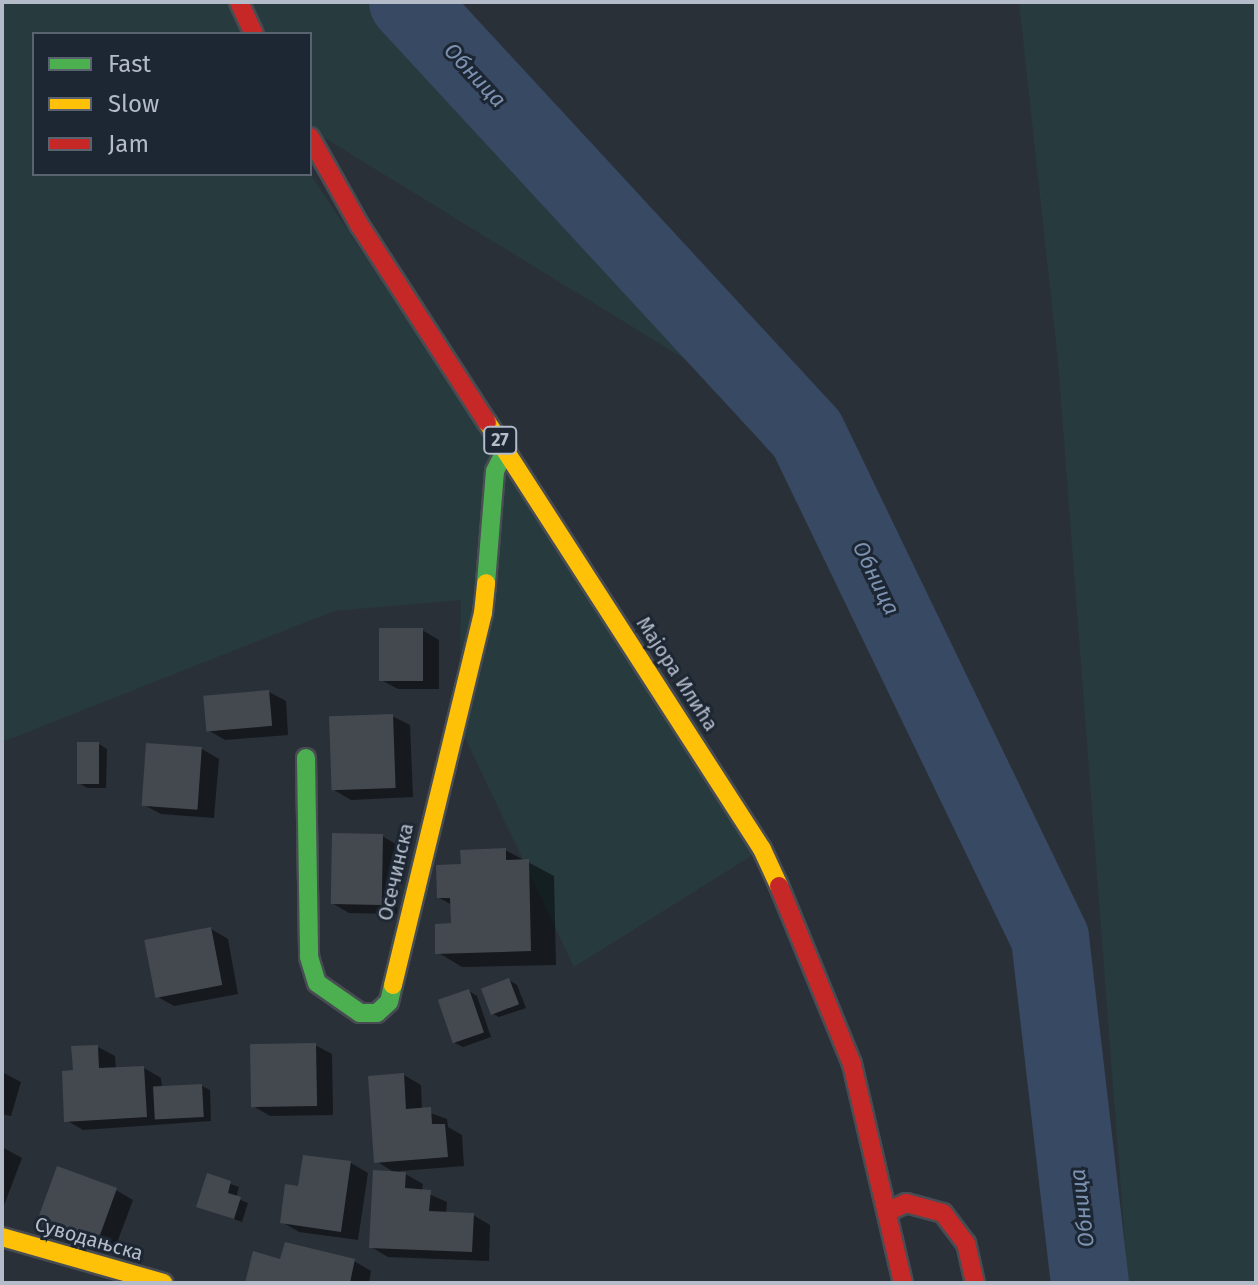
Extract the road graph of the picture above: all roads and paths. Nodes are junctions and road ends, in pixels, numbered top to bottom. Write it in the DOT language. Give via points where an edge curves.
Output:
graph roads {
  1 [pos="239,2"];
  2 [pos="253,32"];
  3 [pos="312,141"];
  4 [pos="506,449"];
  5 [pos="306,758"];
  6 [pos="889,1211"];
  7 [pos="2,1237"];
  8 [pos="164,1283"];
  9 [pos="903,1283"];
  10 [pos="975,1283"];
  1 -- 2 [label="main road"];
  3 -- 4 [label="main road, Мајора Илића / 27" via="360,226"];
  4 -- 5 [label="main road, Осечинска" via="495,471 483,613 389,1002 377,1013 360,1013 338,1002 317,983 309,957"];
  4 -- 6 [label="main road, Мајора Илића / 27" via="762,849 852,1064"];
  6 -- 9 [label="main road, Мајора Илића / 27"];
  6 -- 10 [label="main road" via="906,1203 943,1213 966,1243"];
  7 -- 8 [label="main road, Суводањска"];
}
